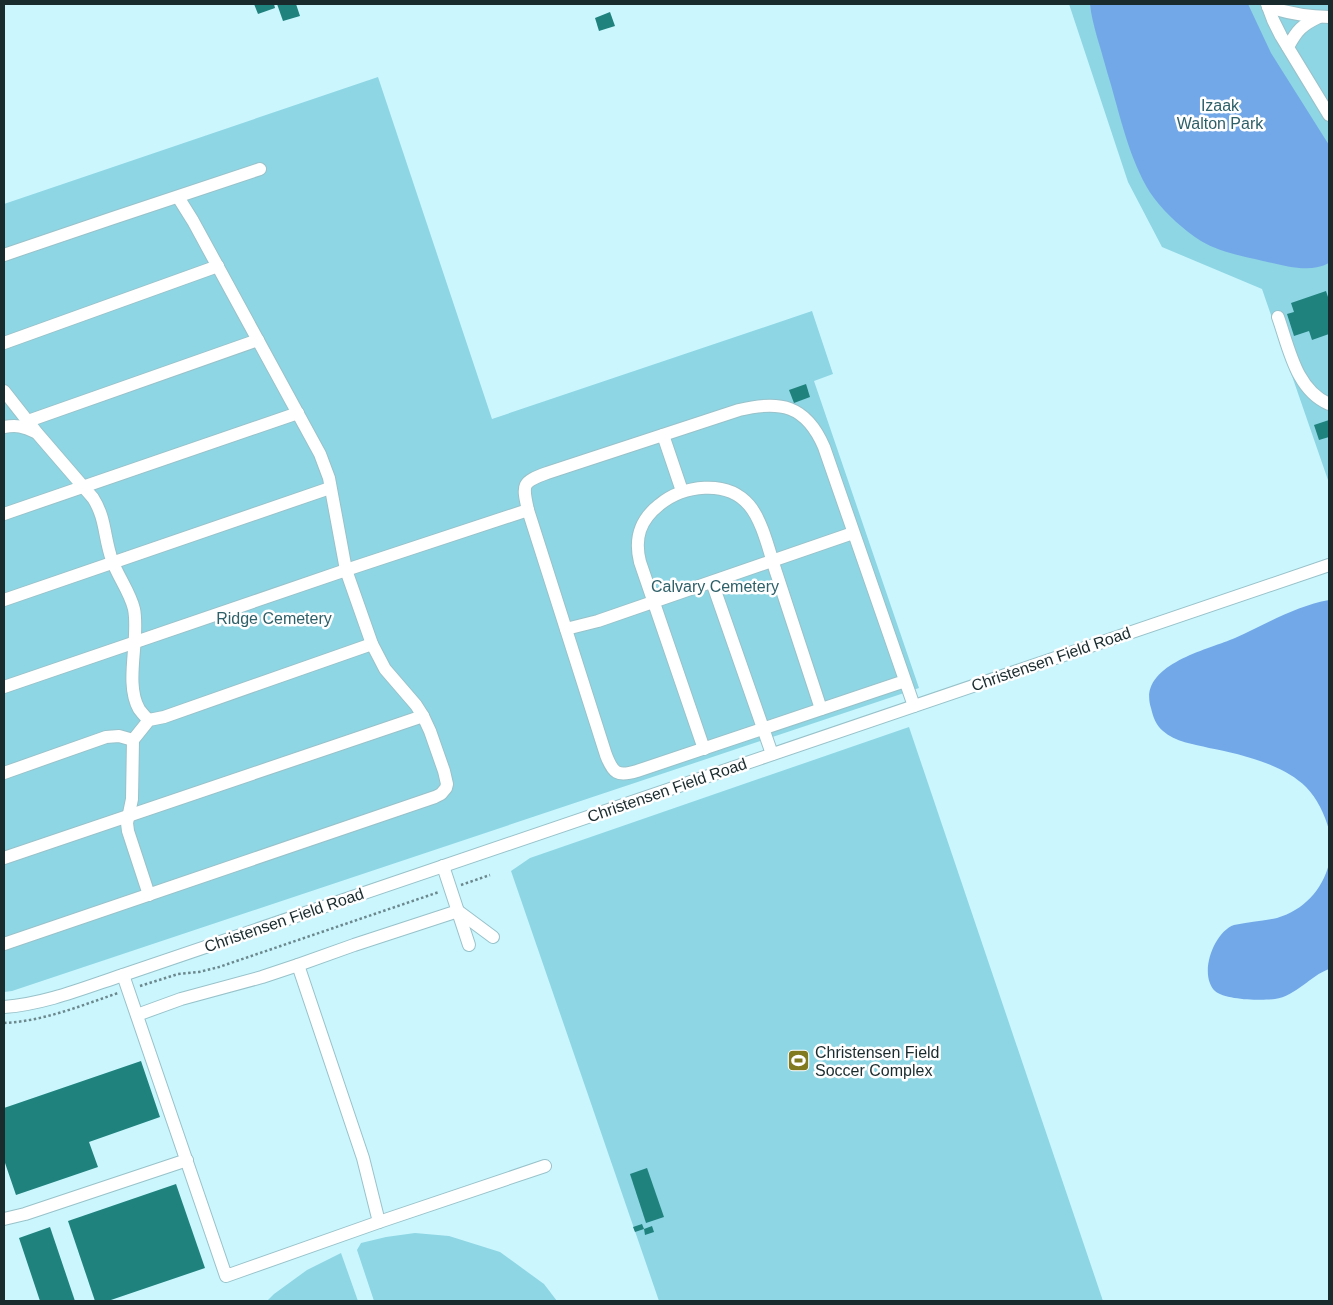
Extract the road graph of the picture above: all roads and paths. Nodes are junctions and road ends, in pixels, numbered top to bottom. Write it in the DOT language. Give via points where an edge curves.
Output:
graph roads {
  1 [pos="1268,5"];
  2 [pos="1324,17"];
  3 [pos="1288,47"];
  4 [pos="1329,115"];
  5 [pos="260,169"];
  6 [pos="178,197"];
  7 [pos="4,255"];
  8 [pos="218,266"];
  9 [pos="1278,317"];
  10 [pos="258,340"];
  11 [pos="4,343"];
  12 [pos="4,391"];
  13 [pos="1329,404"];
  14 [pos="298,413"];
  15 [pos="28,421"];
  16 [pos="4,427"];
  17 [pos="37,433"];
  18 [pos="663,435"];
  19 [pos="84,487"];
  20 [pos="330,488"];
  21 [pos="682,491"];
  22 [pos="528,510"];
  23 [pos="4,514"];
  24 [pos="853,534"];
  25 [pos="106,539"];
  26 [pos="113,562"];
  27 [pos="773,562"];
  28 [pos="1329,565"];
  29 [pos="90,570"];
  30 [pos="346,570"];
  31 [pos="121,581"];
  32 [pos="712,582"];
  33 [pos="4,600"];
  34 [pos="653,602"];
  35 [pos="136,625"];
  36 [pos="566,629"];
  37 [pos="149,637"];
  38 [pos="134,642"];
  39 [pos="372,644"];
  40 [pos="905,681"];
  41 [pos="4,686"];
  42 [pos="914,706"];
  43 [pos="821,709"];
  44 [pos="423,716"];
  45 [pos="149,720"];
  46 [pos="763,729"];
  47 [pos="132,740"];
  48 [pos="704,749"];
  49 [pos="772,754"];
  50 [pos="4,773"];
  51 [pos="129,816"];
  52 [pos="4,858"];
  53 [pos="443,866"];
  54 [pos="490,875"];
  55 [pos="450,888"];
  56 [pos="149,894"];
  57 [pos="458,911"];
  58 [pos="493,937"];
  59 [pos="4,944"];
  60 [pos="469,945"];
  61 [pos="298,965"];
  62 [pos="123,975"];
  63 [pos="128,989"];
  64 [pos="4,1007"];
  65 [pos="137,1015"];
  66 [pos="4,1023"];
  67 [pos="186,1160"];
  68 [pos="546,1166"];
  69 [pos="4,1219"];
  70 [pos="379,1222"];
  1 -- 2 [label="street" via="1287,13"];
  1 -- 3 [label="street"];
  2 -- 3 [label="street" via="1300,28"];
  3 -- 4 [label="street"];
  5 -- 6 [label="street"];
  6 -- 7 [label="street"];
  6 -- 8 [label="street"];
  8 -- 10 [label="street"];
  8 -- 11 [label="street"];
  9 -- 13 [label="street" via="1299,375 1313,394"];
  10 -- 14 [label="street"];
  10 -- 15 [label="street"];
  12 -- 15 [label="street"];
  14 -- 19 [label="street"];
  14 -- 20 [label="street" via="326,467"];
  15 -- 17 [label="street"];
  16 -- 17 [label="street" via="18,426"];
  17 -- 19 [label="street"];
  18 -- 21 [label="street"];
  18 -- 22 [label="street" via="530,480 524,488"];
  18 -- 24 [label="street" via="750,407 775,405 793,409 810,422 819,436"];
  19 -- 23 [label="street"];
  19 -- 25 [label="street" via="98,506"];
  20 -- 26 [label="street"];
  20 -- 30 [label="street"];
  21 -- 27 [label="street" via="713,488 728,491 744,500 758,519"];
  21 -- 34 [label="street" via="658,505 639,533 636,545"];
  22 -- 30 [label="street"];
  22 -- 36 [label="street"];
  24 -- 27 [label="street"];
  24 -- 40 [label="street"];
  25 -- 26 [label="street"];
  25 -- 29 [label="street" via="100,558"];
  26 -- 29 [label="street"];
  26 -- 31 [label="street"];
  27 -- 32 [label="street"];
  27 -- 43 [label="street"];
  28 -- 42 [label="street, Christensen Field Road"];
  29 -- 31 [label="street"];
  29 -- 33 [label="street"];
  30 -- 37 [label="street"];
  30 -- 39 [label="street"];
  31 -- 35 [label="street" via="132,604"];
  32 -- 34 [label="street"];
  32 -- 46 [label="street"];
  34 -- 36 [label="street"];
  34 -- 48 [label="street"];
  35 -- 37 [label="street"];
  35 -- 38 [label="street"];
  36 -- 48 [label="street" via="613,770 630,773"];
  37 -- 38 [label="street"];
  38 -- 41 [label="street"];
  38 -- 45 [label="street" via="134,694 138,708"];
  39 -- 44 [label="street" via="385,669"];
  39 -- 45 [label="street"];
  40 -- 42 [label="street"];
  40 -- 43 [label="street"];
  42 -- 49 [label="street, Christensen Field Road"];
  43 -- 46 [label="street"];
  44 -- 51 [label="street"];
  44 -- 56 [label="street" via="447,784 441,794"];
  45 -- 47 [label="street"];
  46 -- 48 [label="street"];
  46 -- 49 [label="street"];
  47 -- 50 [label="street" via="106,737"];
  47 -- 51 [label="street"];
  49 -- 53 [label="street, Christensen Field Road"];
  51 -- 52 [label="street"];
  51 -- 56 [label="street" via="128,831"];
  53 -- 55 [label="street"];
  53 -- 62 [label="street, Christensen Field Road"];
  54 -- 55 [label="path"];
  55 -- 57 [label="street"];
  55 -- 63 [label="path" via="219,967 178,974"];
  56 -- 59 [label="street"];
  57 -- 58 [label="street"];
  57 -- 60 [label="street"];
  57 -- 61 [label="street"];
  61 -- 65 [label="street"];
  61 -- 70 [label="street" via="363,1158"];
  62 -- 63 [label="street"];
  62 -- 64 [label="street, Christensen Field Road" via="48,1000"];
  63 -- 65 [label="street"];
  63 -- 66 [label="path" via="45,1017"];
  65 -- 67 [label="street"];
  67 -- 69 [label="street"];
  67 -- 70 [label="street" via="226,1276"];
  68 -- 70 [label="street"];
}
